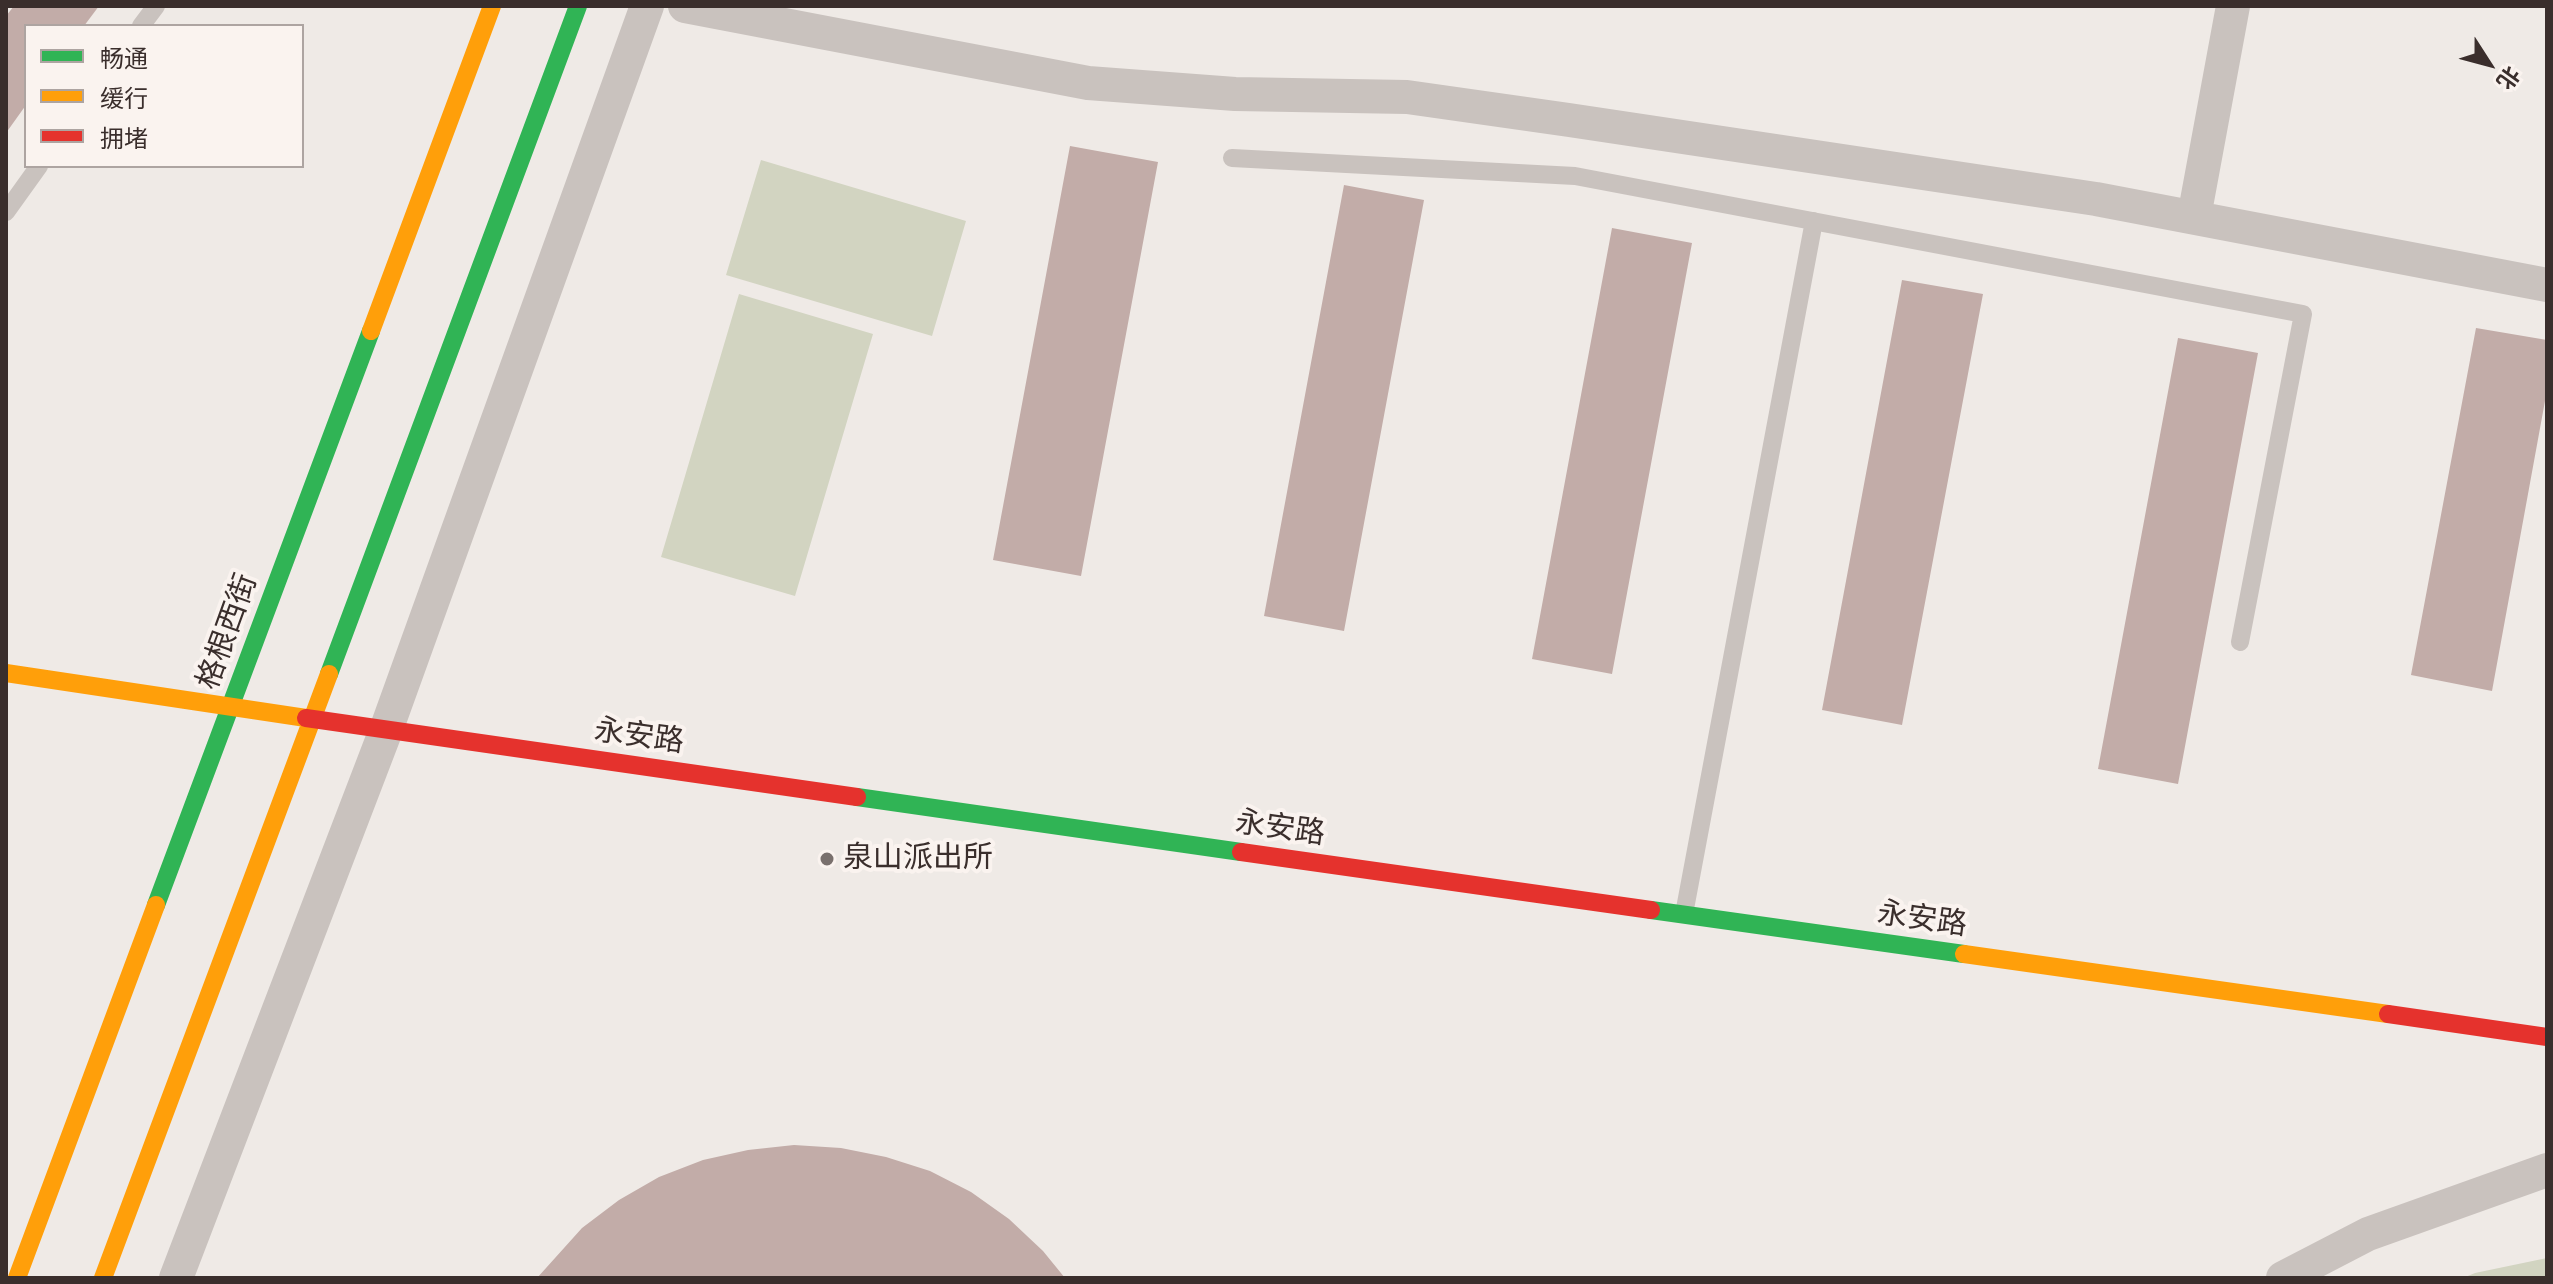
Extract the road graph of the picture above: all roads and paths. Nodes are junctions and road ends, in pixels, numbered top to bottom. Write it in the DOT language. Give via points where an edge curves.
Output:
graph roads {
  1 [pos="156,6"];
  2 [pos="492,6"];
  3 [pos="578,6"];
  4 [pos="647,6"];
  5 [pos="685,6"];
  6 [pos="2233,6"];
  7 [pos="142,24"];
  8 [pos="1232,158"];
  9 [pos="38,168"];
  10 [pos="6,212"];
  11 [pos="2194,217"];
  12 [pos="1814,221"];
  13 [pos="2547,285"];
  14 [pos="2240,642"];
  15 [pos="6,673"];
  16 [pos="230,707"];
  17 [pos="312,719"];
  18 [pos="386,730"];
  19 [pos="1684,914"];
  20 [pos="2547,1037"];
  21 [pos="2547,1170"];
  22 [pos="15,1270"];
  23 [pos="103,1278"];
  24 [pos="176,1278"];
  25 [pos="2283,1278"];
  1 -- 7 [label="lane"];
  2 -- 16 [label="street, 格根西街"];
  3 -- 17 [label="street"];
  4 -- 18 [label="street"];
  5 -- 11 [label="street" via="1088,83 1235,94 1407,97"];
  6 -- 11 [label="street"];
  8 -- 12 [label="lane" via="1575,176"];
  9 -- 10 [label="lane"];
  11 -- 13 [label="street"];
  12 -- 14 [label="lane" via="2303,314"];
  12 -- 19 [label="lane"];
  15 -- 16 [label="street, 永安路"];
  16 -- 17 [label="street, 永安路"];
  16 -- 22 [label="street, 格根西街"];
  17 -- 18 [label="street, 永安路"];
  17 -- 23 [label="street"];
  18 -- 19 [label="street, 永安路"];
  18 -- 24 [label="street"];
  19 -- 20 [label="street, 永安路"];
  21 -- 25 [label="street" via="2368,1234"];
}
